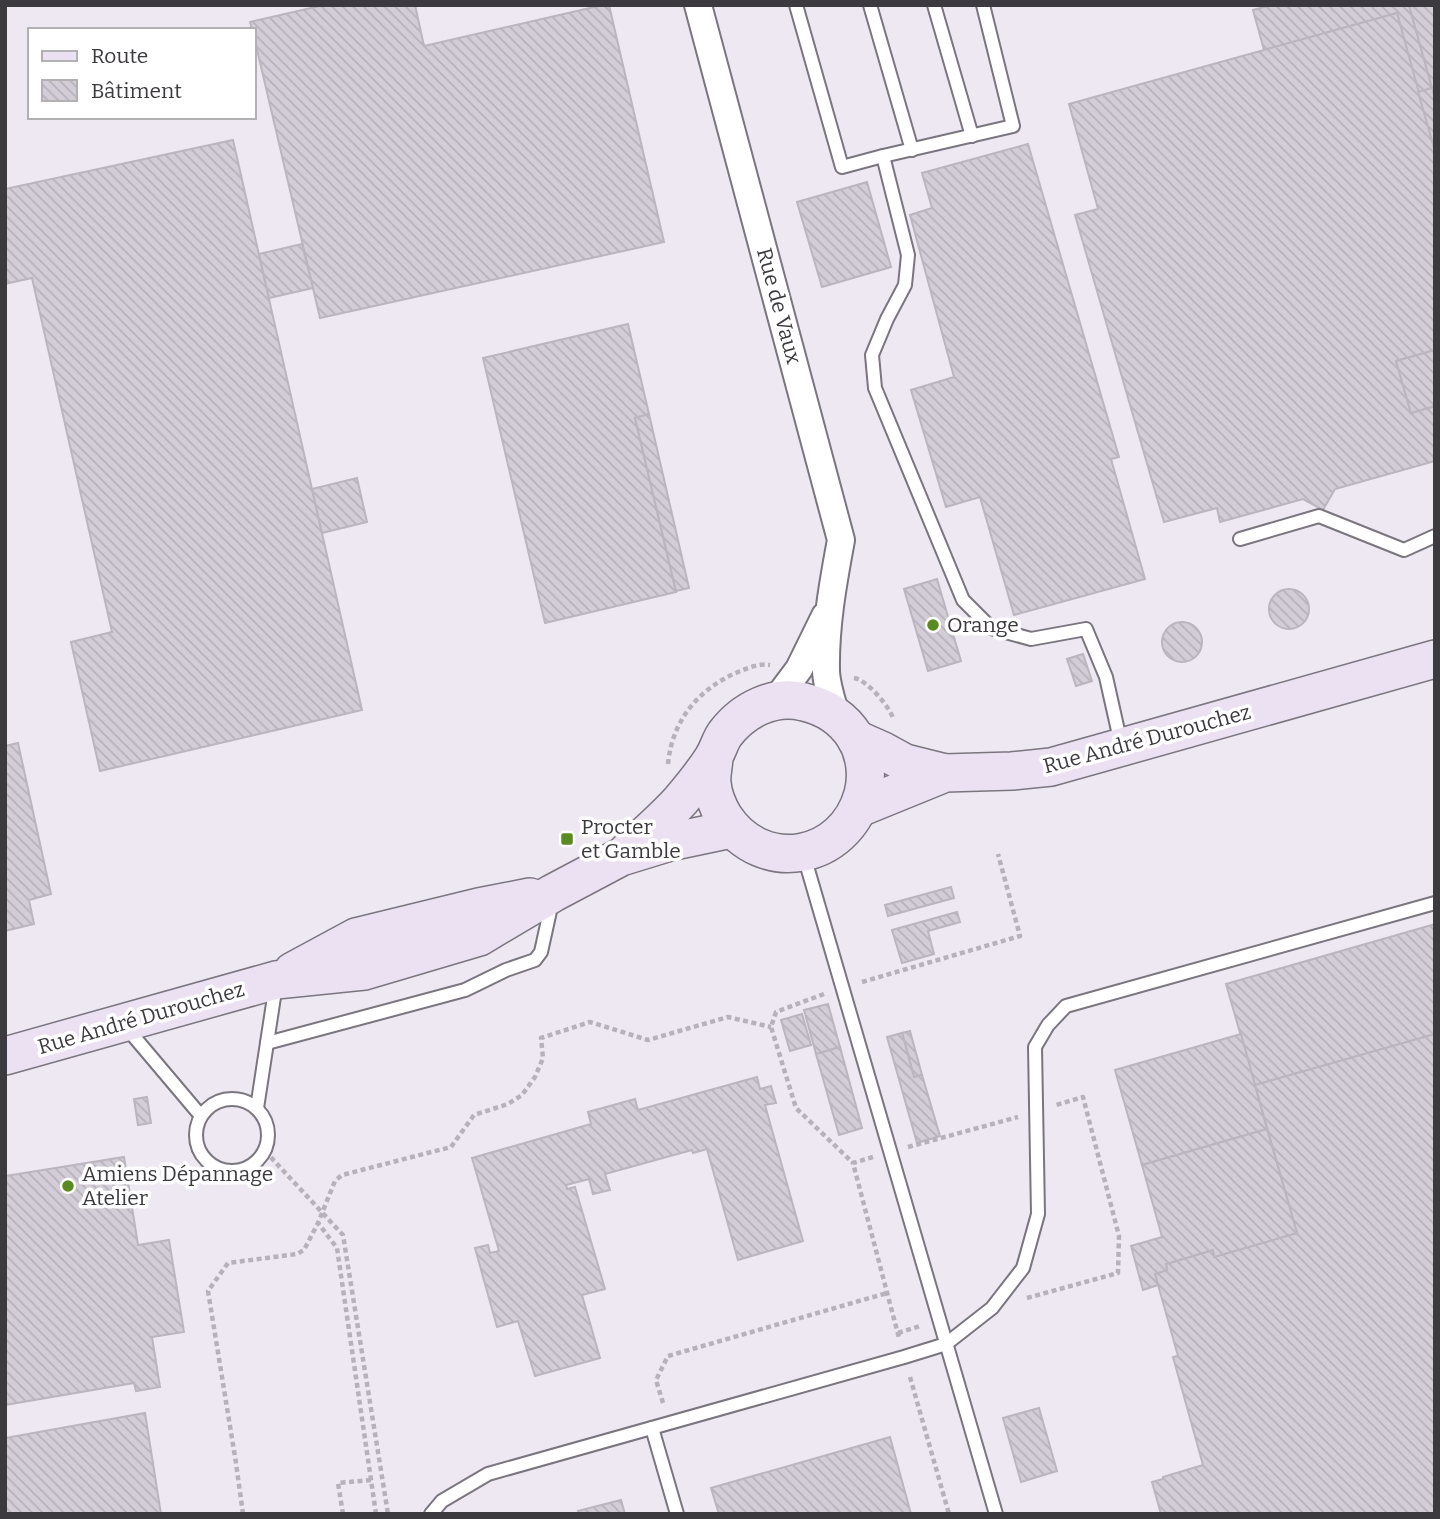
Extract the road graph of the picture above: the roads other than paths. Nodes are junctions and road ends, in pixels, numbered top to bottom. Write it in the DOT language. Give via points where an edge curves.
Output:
graph roads {
  1 [pos="698,5"];
  2 [pos="796,5"];
  3 [pos="870,5"];
  4 [pos="934,5"];
  5 [pos="983,5"];
  6 [pos="972,136"];
  7 [pos="912,149"];
  8 [pos="883,156"];
  9 [pos="1435,536"];
  10 [pos="1240,538"];
  11 [pos="829,609"];
  12 [pos="1435,659"];
  13 [pos="775,701"];
  14 [pos="846,727"];
  15 [pos="1122,747"];
  16 [pos="715,756"];
  17 [pos="945,773"];
  18 [pos="859,808"];
  19 [pos="732,829"];
  20 [pos="803,853"];
  21 [pos="621,857"];
  22 [pos="553,893"];
  23 [pos="1435,903"];
  24 [pos="276,979"];
  25 [pos="122,1023"];
  26 [pos="267,1043"];
  27 [pos="5,1056"];
  28 [pos="257,1108"];
  29 [pos="201,1116"];
  30 [pos="946,1344"];
  31 [pos="652,1427"];
  32 [pos="431,1514"];
  33 [pos="677,1514"];
  34 [pos="996,1514"];
  1 -- 11 [label="street, Rue de Vaux" via="841,540"];
  2 -- 8 [label="lane" via="842,167"];
  3 -- 7 [label="lane"];
  4 -- 6 [label="lane"];
  5 -- 6 [label="lane" via="1013,126"];
  6 -- 7 [label="lane"];
  7 -- 8 [label="lane"];
  8 -- 15 [label="lane" via="908,255 905,285 872,355 875,388 963,600 991,628 1031,639 1086,629 1106,677"];
  9 -- 10 [label="lane" via="1404,550 1319,516"];
  11 -- 13 [label="street, Rue de Vaux" via="799,669"];
  11 -- 14 [label="street, Rue de Vaux" via="826,673 829,692"];
  12 -- 15 [label="main road, Rue André Durouchez"];
  13 -- 14 [label="main road" via="817,705"];
  13 -- 16 [label="main road" via="737,720 723,736"];
  14 -- 17 [label="main road" via="905,763"];
  14 -- 18 [label="main road" via="864,761 866,785"];
  15 -- 17 [label="main road, Rue André Durouchez" via="1051,767"];
  16 -- 19 [label="main road" via="712,782 718,807"];
  16 -- 21 [label="main road" via="680,801"];
  17 -- 18 [label="main road, Rue André Durouchez"];
  18 -- 20 [label="main road" via="846,829 827,844"];
  19 -- 20 [label="main road" via="764,850"];
  19 -- 21 [label="main road, Rue André Durouchez"];
  20 -- 30 [label="lane"];
  21 -- 22 [label="main road, Rue André Durouchez"];
  22 -- 24 [label="main road, Rue André Durouchez" via="356,937"];
  22 -- 26 [label="lane" via="541,952 535,960 465,990"];
  23 -- 30 [label="lane" via="1066,1006 1048,1024 1035,1047 1038,1214 1023,1268 992,1308"];
  24 -- 25 [label="main road, Rue André Durouchez"];
  24 -- 26 [label="lane"];
  25 -- 27 [label="main road, Rue André Durouchez"];
  25 -- 29 [label="lane"];
  26 -- 28 [label="lane"];
  28 -- 29 [label="lane" via="233,1099 221,1101"];
  28 -- 29 [label="lane" via="268,1130 265,1151 240,1171 216,1168 206,1161 196,1139"];
  30 -- 31 [label="lane"];
  30 -- 34 [label="lane"];
  31 -- 32 [label="lane" via="488,1474 442,1501"];
  31 -- 33 [label="lane"];
}
